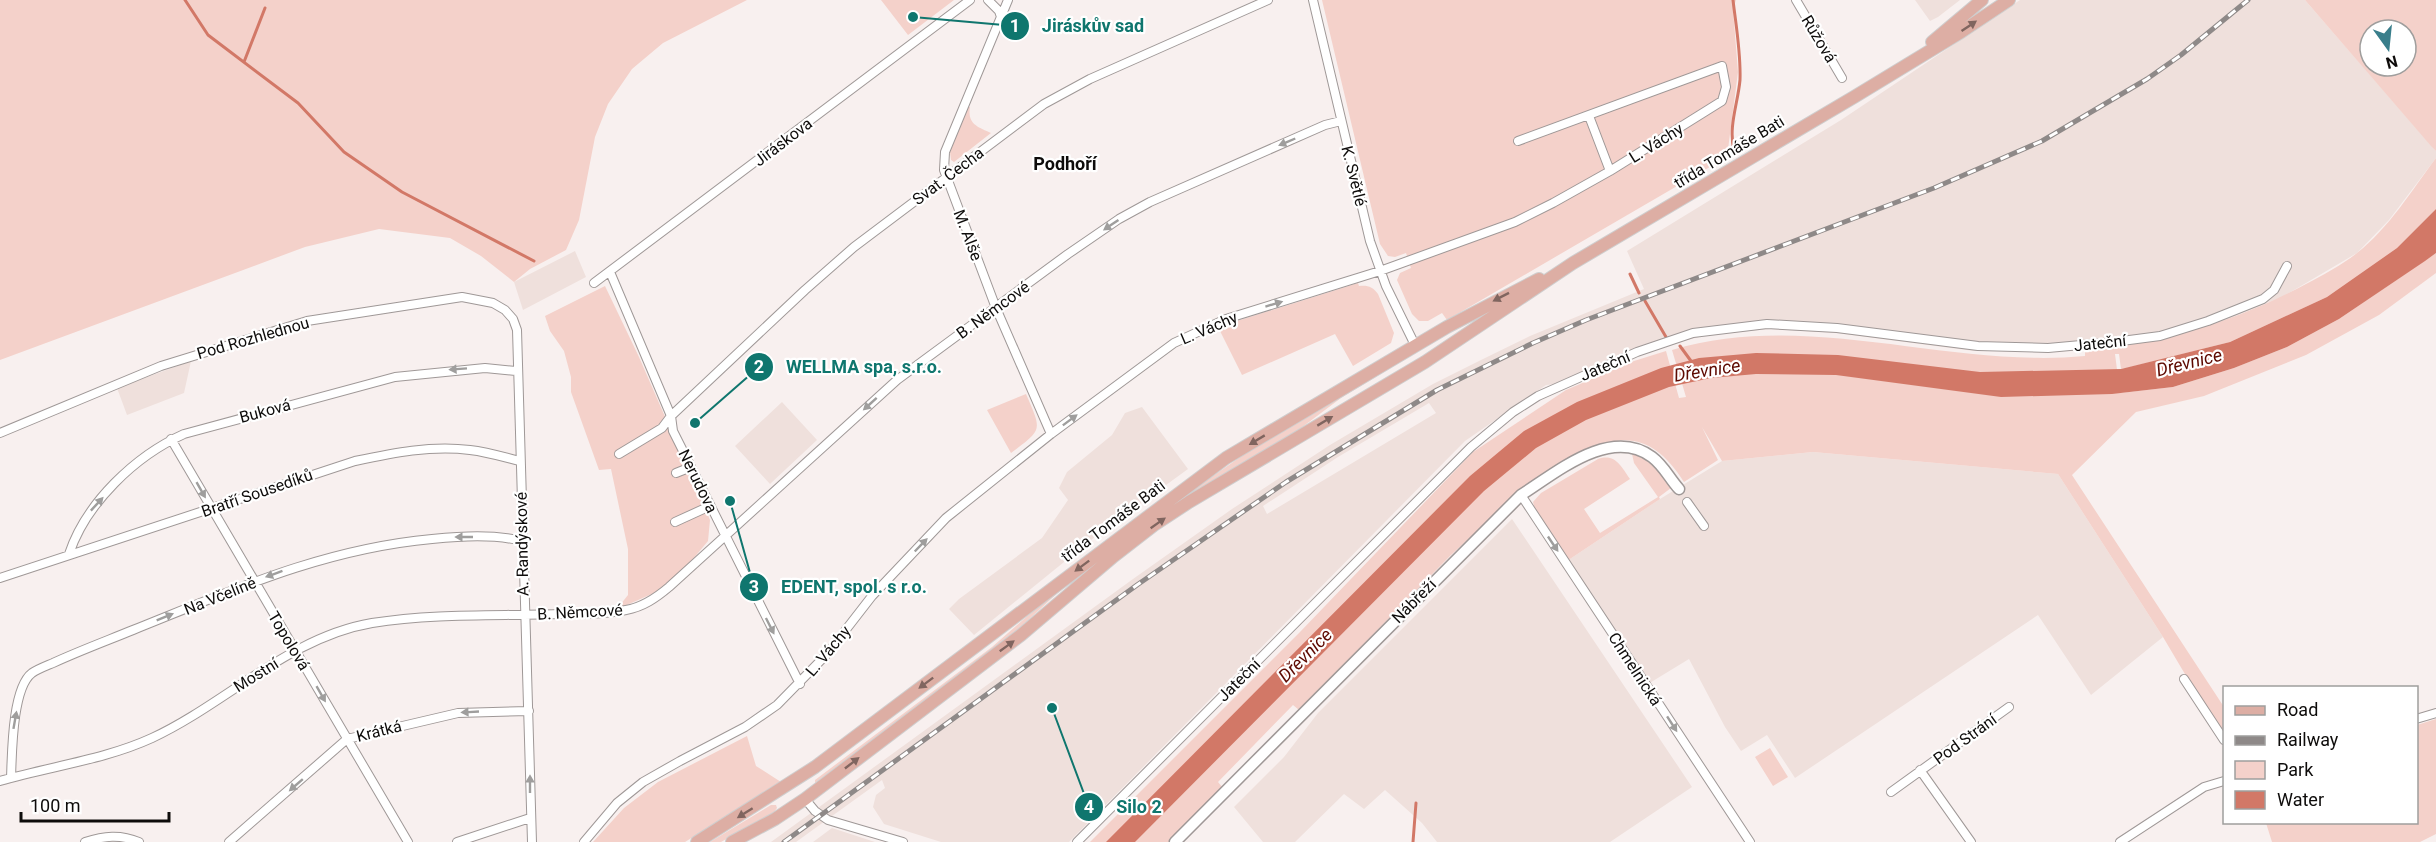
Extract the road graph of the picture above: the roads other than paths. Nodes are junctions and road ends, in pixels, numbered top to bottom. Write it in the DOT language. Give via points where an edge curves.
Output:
graph roads {
  1 [pos="970,0"];
  2 [pos="988,0"];
  3 [pos="1008,0"];
  4 [pos="1268,0"];
  5 [pos="1313,0"];
  6 [pos="1796,0"];
  7 [pos="1982,0"];
  8 [pos="2008,0"];
  9 [pos="1001,17"];
  10 [pos="1902,68"];
  11 [pos="1842,78"];
  12 [pos="1589,116"];
  13 [pos="1341,121"];
  14 [pos="1518,141"];
  15 [pos="1610,171"];
  16 [pos="946,177"];
  17 [pos="1573,263"];
  18 [pos="2287,266"];
  19 [pos="1380,271"];
  20 [pos="610,272"];
  21 [pos="594,283"];
  22 [pos="996,308"];
  23 [pos="513,319"];
  24 [pos="1415,345"];
  25 [pos="1425,362"];
  26 [pos="516,371"];
  27 [pos="671,416"];
  28 [pos="0,433"];
  29 [pos="1051,434"];
  30 [pos="171,439"];
  31 [pos="619,454"];
  32 [pos="520,461"];
  33 [pos="691,467"];
  34 [pos="676,474"];
  35 [pos="1679,489"];
  36 [pos="1521,495"];
  37 [pos="1687,502"];
  38 [pos="710,506"];
  39 [pos="212,510"];
  40 [pos="675,522"];
  41 [pos="1704,526"];
  42 [pos="725,537"];
  43 [pos="522,541"];
  44 [pos="69,555"];
  45 [pos="0,578"];
  46 [pos="255,581"];
  47 [pos="523,615"];
  48 [pos="296,651"];
  49 [pos="2184,679"];
  50 [pos="800,684"];
  51 [pos="2009,707"];
  52 [pos="529,711"];
  53 [pos="2436,713"];
  54 [pos="2418,718"];
  55 [pos="2223,738"];
  56 [pos="347,740"];
  57 [pos="1920,770"];
  58 [pos="11,778"];
  59 [pos="0,781"];
  60 [pos="2223,781"];
  61 [pos="793,783"];
  62 [pos="1891,792"];
  63 [pos="805,799"];
  64 [pos="530,818"];
  65 [pos="85,842"];
  66 [pos="139,842"];
  67 [pos="230,842"];
  68 [pos="408,842"];
  69 [pos="457,842"];
  70 [pos="532,842"];
  71 [pos="584,842"];
  72 [pos="697,842"];
  73 [pos="732,842"];
  74 [pos="903,842"];
  75 [pos="1077,842"];
  76 [pos="1175,842"];
  77 [pos="1750,842"];
  78 [pos="1971,842"];
  79 [pos="2121,842"];
  1 -- 20 [label="street, Jiráskova"];
  2 -- 9 [label="street"];
  3 -- 9 [label="street, M. Alše"];
  4 -- 16 [label="street, Svat. Čecha" via="1067,90"];
  5 -- 13 [label="street, K. Světlé"];
  6 -- 11 [label="street, Růžová"];
  7 -- 10 [label="main road, třída Tomáše Bati"];
  10 -- 8 [label="main road, třída Tomáše Bati, one-way"];
  9 -- 16 [label="street, M. Alše" via="945,152"];
  10 -- 17 [label="main road, třída Tomáše Bati"];
  12 -- 14 [label="street, L. Váchy"];
  12 -- 15 [label="street"];
  12 -- 15 [label="street, L. Váchy" via="1722,66 1726,87 1722,101"];
  13 -- 19 [label="street, K. Světlé"];
  13 -- 22 [label="street, B. Němcové, one-way" via="1150,202 1068,254"];
  15 -- 19 [label="street, L. Váchy" via="1515,222"];
  16 -- 22 [label="street, M. Alše"];
  16 -- 27 [label="street, Svat. Čecha" via="854,247"];
  17 -- 24 [label="main road, třída Tomáše Bati, one-way" via="1502,296"];
  17 -- 25 [label="main road, třída Tomáše Bati"];
  18 -- 75 [label="street, Jateční" via="2274,290 2263,299 2160,336 2048,348 1978,346 1837,328 1767,324 1683,336 1559,385 1513,412 1471,447"];
  19 -- 24 [label="street, K. Světlé"];
  29 -- 19 [label="street, L. Váchy, one-way" via="1157,354 1198,330"];
  20 -- 21 [label="street, Jiráskova"];
  20 -- 27 [label="street, Nerudova"];
  22 -- 29 [label="street, M. Alše"];
  22 -- 42 [label="street, B. Němcové, one-way" via="897,380"];
  23 -- 26 [label="street, A. Randýskové" via="517,330"];
  23 -- 28 [label="street, Pod Rozhlednou" via="493,303 462,297 307,321 161,366"];
  24 -- 25 [label="main road"];
  24 -- 61 [label="main road, třída Tomáše Bati, one-way" via="1226,458"];
  63 -- 25 [label="main road, třída Tomáše Bati, one-way" via="1022,635 1154,525"];
  26 -- 30 [label="street, Buková, one-way" via="485,368 395,377"];
  26 -- 32 [label="street, A. Randýskové"];
  27 -- 31 [label="street, Svat. Čecha" via="662,428"];
  27 -- 33 [label="street, Nerudova" via="673,431"];
  50 -- 29 [label="street, L. Váchy, one-way" via="872,596 946,518"];
  30 -- 39 [label="street, Topolová, one-way"];
  44 -- 30 [label="street, Buková, one-way" via="90,510 128,471"];
  32 -- 39 [label="street, Bratří Sousedíků" via="472,450 408,450 355,461"];
  32 -- 43 [label="street, A. Randýskové"];
  33 -- 34 [label="street"];
  33 -- 38 [label="street, Nerudova"];
  35 -- 36 [label="street, Nábřeží" via="1664,467 1650,456 1636,448 1620,446 1584,457"];
  36 -- 76 [label="street, Nábřeží"];
  36 -- 77 [label="street, Chmelnická, one-way"];
  37 -- 41 [label="street"];
  38 -- 40 [label="street"];
  38 -- 42 [label="street, Nerudova"];
  39 -- 44 [label="street, Bratří Sousedíků"];
  39 -- 46 [label="street, Topolová"];
  42 -- 47 [label="street, B. Němcové" via="662,594 641,606 613,612"];
  42 -- 50 [label="street, Nerudova, one-way"];
  43 -- 46 [label="street, Na Včelíně, one-way" via="506,537 451,537 390,544 321,558"];
  43 -- 47 [label="street, A. Randýskové"];
  44 -- 45 [label="street, Bratří Sousedíků"];
  46 -- 48 [label="street, Topolová"];
  58 -- 46 [label="street, Na Včelíně, one-way" via="18,700 31,674"];
  47 -- 48 [label="street, Mostní" via="446,615 380,621 332,633"];
  47 -- 52 [label="street, A. Randýskové"];
  48 -- 56 [label="street, Topolová, one-way"];
  48 -- 58 [label="street, Mostní" via="151,738 120,751"];
  49 -- 55 [label="street" via="2200,696"];
  50 -- 71 [label="street, L. Váchy" via="745,728 637,787 617,803"];
  51 -- 57 [label="street, Pod Strání"];
  52 -- 56 [label="street, Krátká, one-way" via="458,713"];
  64 -- 52 [label="street, A. Randýskové, one-way"];
  53 -- 54 [label="street"];
  56 -- 67 [label="street, Krátká, one-way"];
  56 -- 68 [label="street, Topolová"];
  57 -- 62 [label="street, Pod Strání"];
  57 -- 78 [label="street, Pod Strání"];
  58 -- 59 [label="street, Mostní"];
  60 -- 79 [label="street" via="2205,787"];
  61 -- 63 [label="main road"];
  61 -- 72 [label="main road, třída Tomáše Bati, one-way"];
  63 -- 73 [label="main road, třída Tomáše Bati"];
  63 -- 74 [label="street" via="828,820"];
  64 -- 69 [label="street"];
  64 -- 70 [label="street, A. Randýskové"];
  65 -- 66 [label="street" via="123,836"];
}
